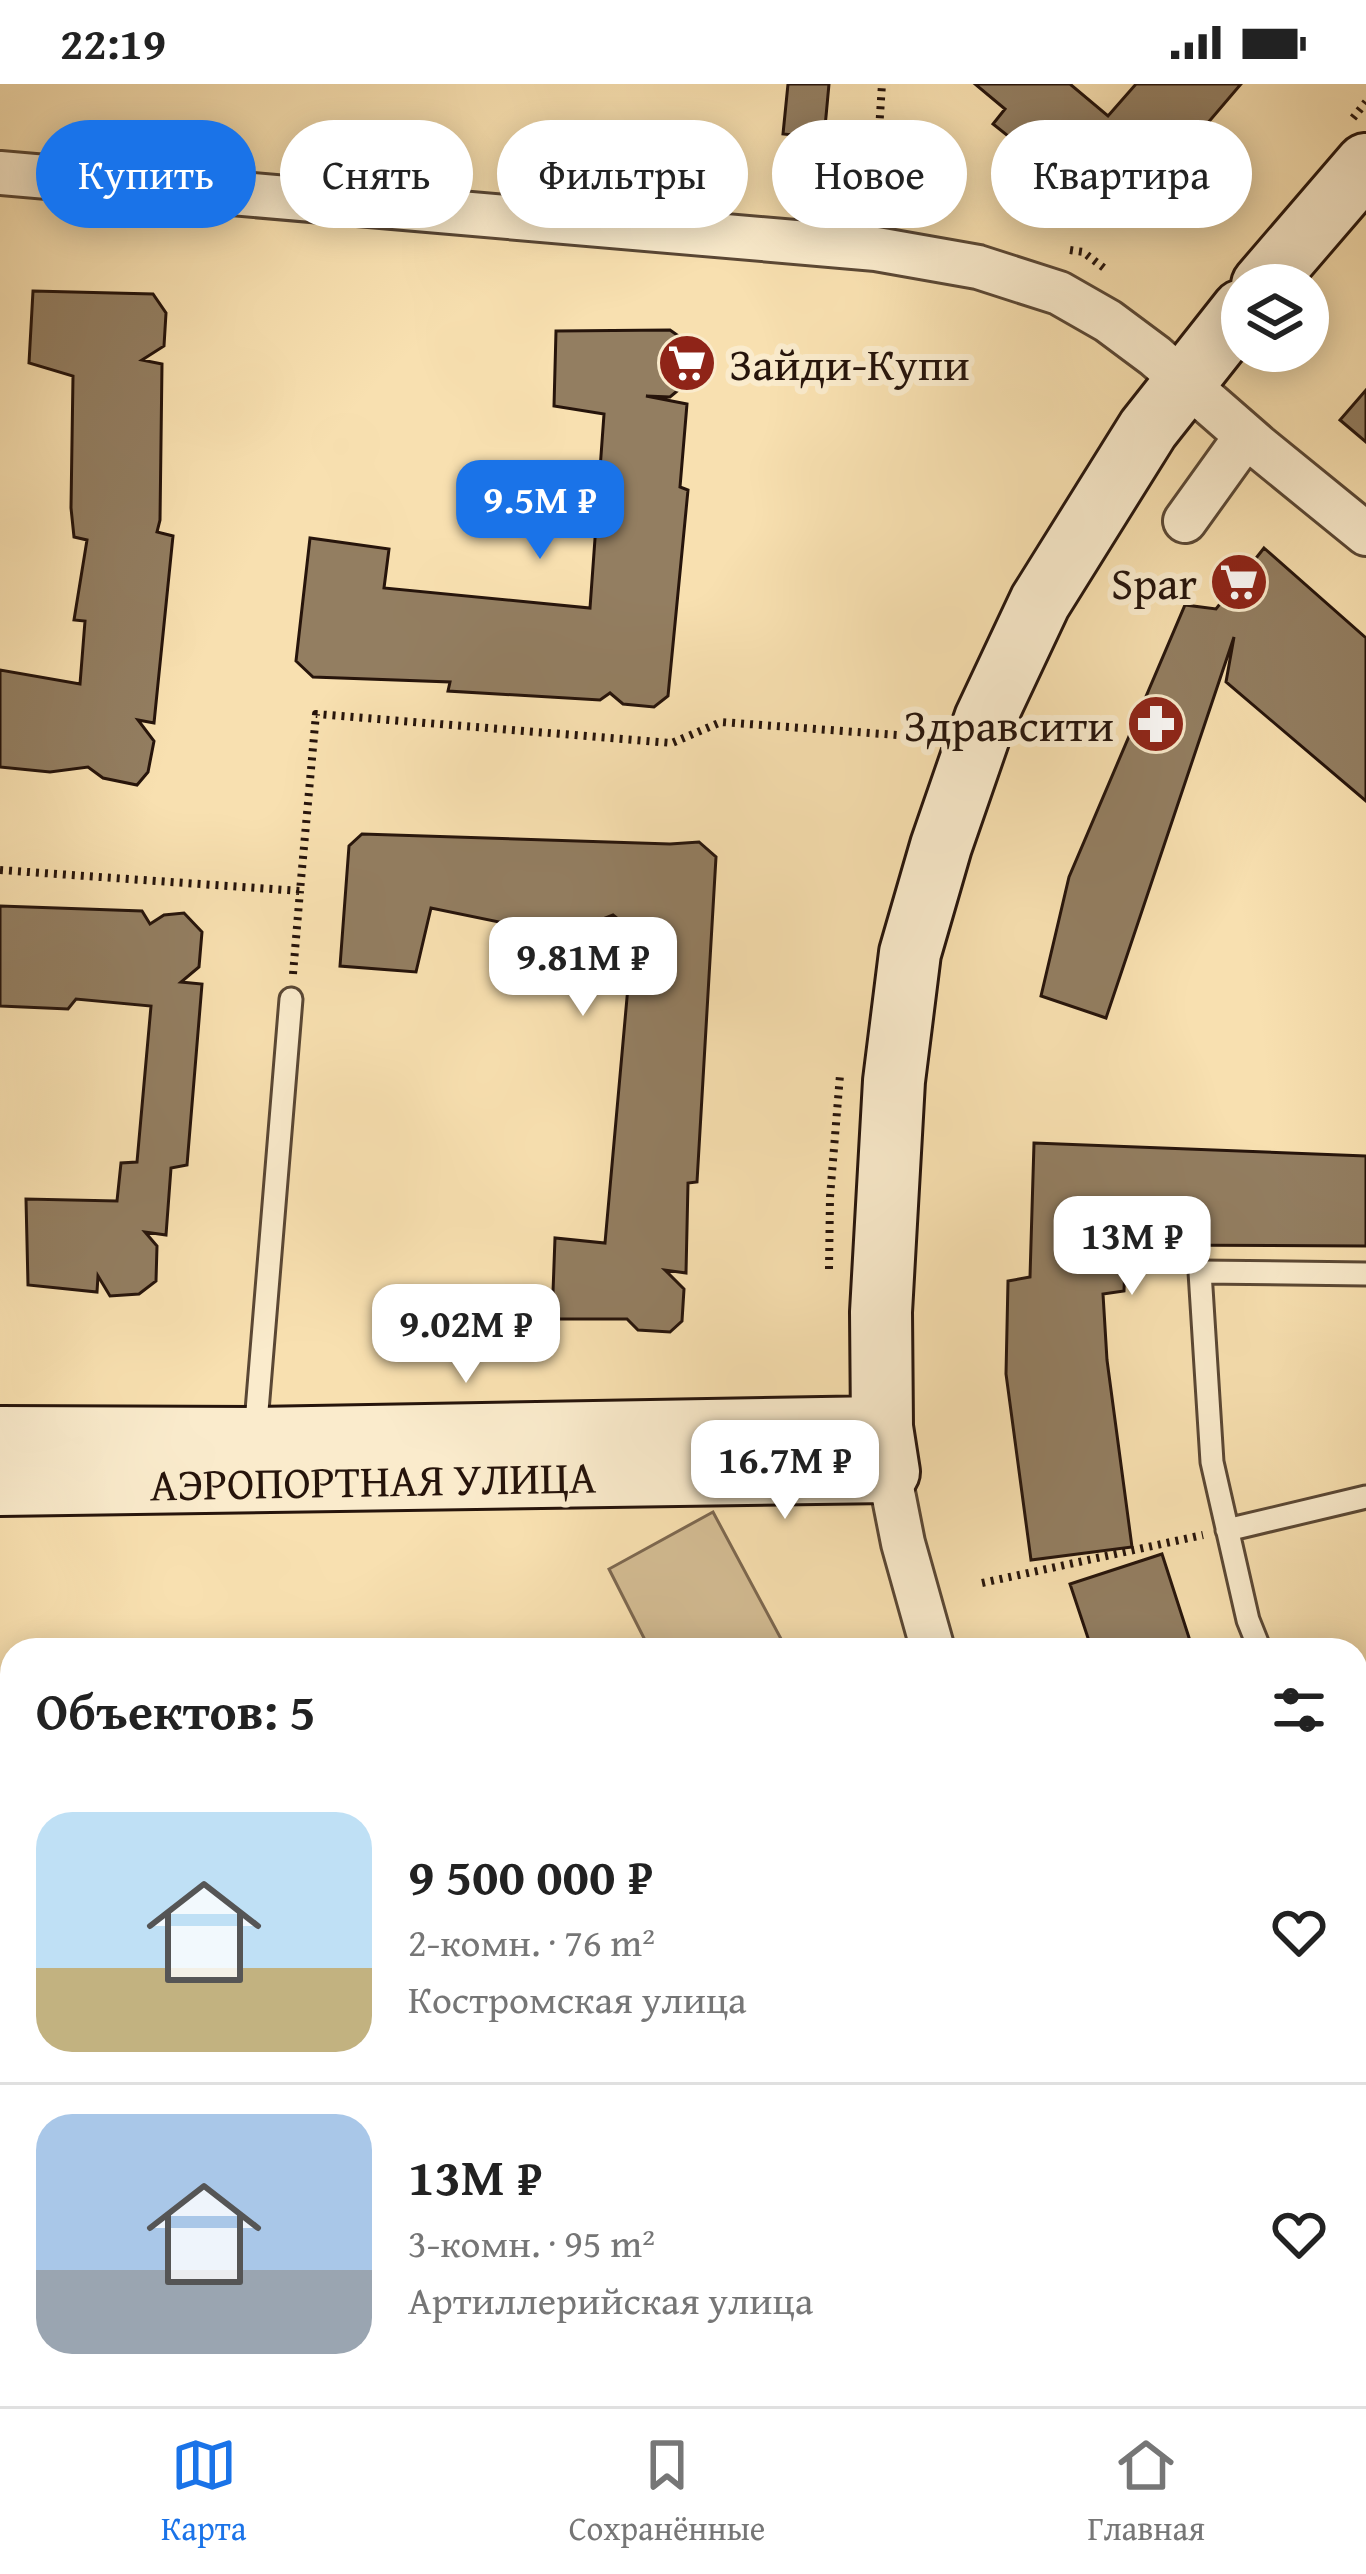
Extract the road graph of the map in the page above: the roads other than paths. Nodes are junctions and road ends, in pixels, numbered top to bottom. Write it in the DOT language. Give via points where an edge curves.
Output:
graph roads {
  1 [pos="1366,164"];
  2 [pos="0,173"];
  3 [pos="1280,264"];
  4 [pos="1221,336"];
  5 [pos="1185,381"];
  6 [pos="1246,436"];
  7 [pos="1185,520"];
  8 [pos="1366,534"];
  9 [pos="291,999"];
  10 [pos="1366,1274"];
  11 [pos="0,1437"];
  12 [pos="255,1438"];
  13 [pos="886,1450"];
  14 [pos="0,1485"];
  15 [pos="1366,1496"];
  16 [pos="1227,1530"];
  17 [pos="930,1638"];
  18 [pos="1255,1638"];
  1 -- 3 [label="main road"];
  2 -- 5 [label="street" via="877,249 978,267 1059,293"];
  4 -- 5 [label="main road"];
  5 -- 6 [label="street"];
  5 -- 13 [label="main road" via="1040,602 985,718 910,953 881,1312"];
  6 -- 7 [label="street"];
  6 -- 8 [label="street"];
  9 -- 12 [label="lane"];
  10 -- 16 [label="lane" via="1199,1272 1212,1462"];
  11 -- 12 [label="main road, АЭРОПОРТНАЯ УЛИЦА"];
  12 -- 13 [label="main road, АЭРОПОРТНАЯ УЛИЦА"];
  13 -- 14 [label="main road, АЭРОПОРТНАЯ УЛИЦА"];
  13 -- 17 [label="street"];
  15 -- 16 [label="lane"];
  16 -- 18 [label="lane"];
}
